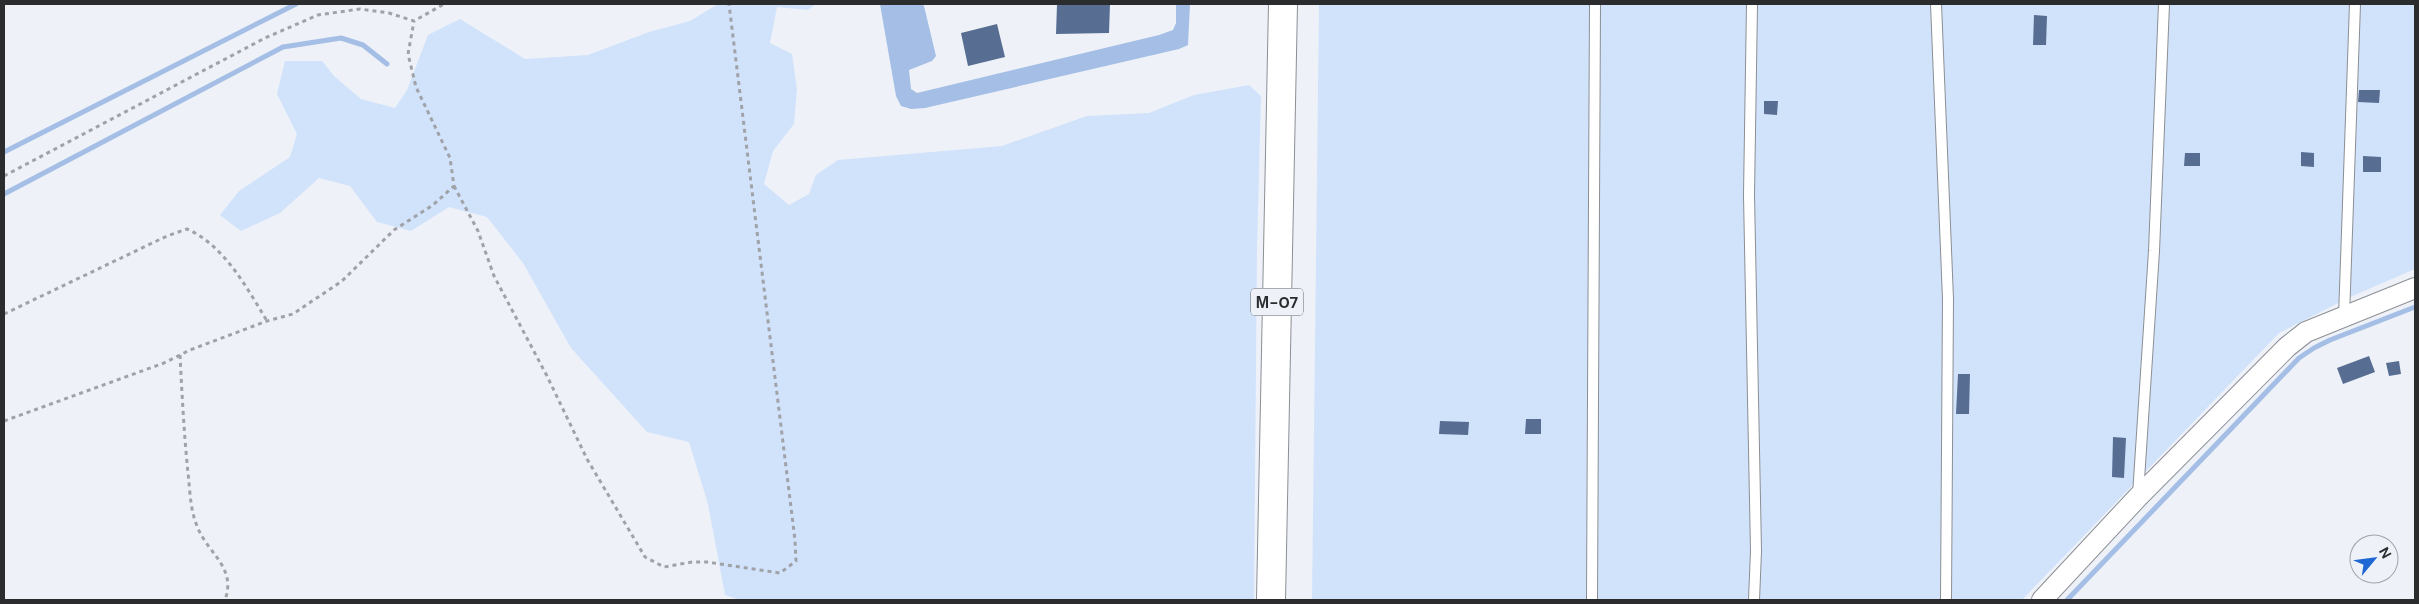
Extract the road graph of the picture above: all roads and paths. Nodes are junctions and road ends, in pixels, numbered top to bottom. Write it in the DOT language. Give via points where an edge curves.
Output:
graph roads {
  1 [pos="444,4"];
  2 [pos="729,4"];
  3 [pos="1284,4"];
  4 [pos="1595,4"];
  5 [pos="1752,4"];
  6 [pos="1936,4"];
  7 [pos="2164,4"];
  8 [pos="2354,4"];
  9 [pos="414,21"];
  10 [pos="4,176"];
  11 [pos="454,186"];
  12 [pos="2415,288"];
  13 [pos="4,314"];
  14 [pos="2344,317"];
  15 [pos="267,321"];
  16 [pos="180,355"];
  17 [pos="4,421"];
  18 [pos="2138,497"];
  19 [pos="225,600"];
  20 [pos="1271,600"];
  21 [pos="1592,600"];
  22 [pos="1754,600"];
  23 [pos="1946,600"];
  24 [pos="2042,600"];
  1 -- 9 [label="path"];
  2 -- 11 [label="path" via="795,540 796,561 780,574 707,562 664,567 646,557 587,459 494,276 478,231"];
  3 -- 20 [label="highway, М-07"];
  4 -- 21 [label="lane"];
  5 -- 22 [label="lane" via="1749,195 1756,551"];
  6 -- 23 [label="lane" via="1948,299"];
  7 -- 18 [label="lane" via="2154,251"];
  8 -- 14 [label="lane"];
  9 -- 10 [label="path" via="360,9 318,15 265,38"];
  9 -- 11 [label="path" via="408,54 416,87 450,158"];
  11 -- 15 [label="path" via="433,205 394,230 342,281 293,314"];
  12 -- 14 [label="street"];
  13 -- 15 [label="path" via="187,229 200,235 219,254 245,284"];
  14 -- 18 [label="street" via="2306,332 2287,347"];
  15 -- 16 [label="path"];
  16 -- 17 [label="path"];
  16 -- 19 [label="path" via="192,507 205,543 226,572 229,586"];
  18 -- 24 [label="street"];
}
